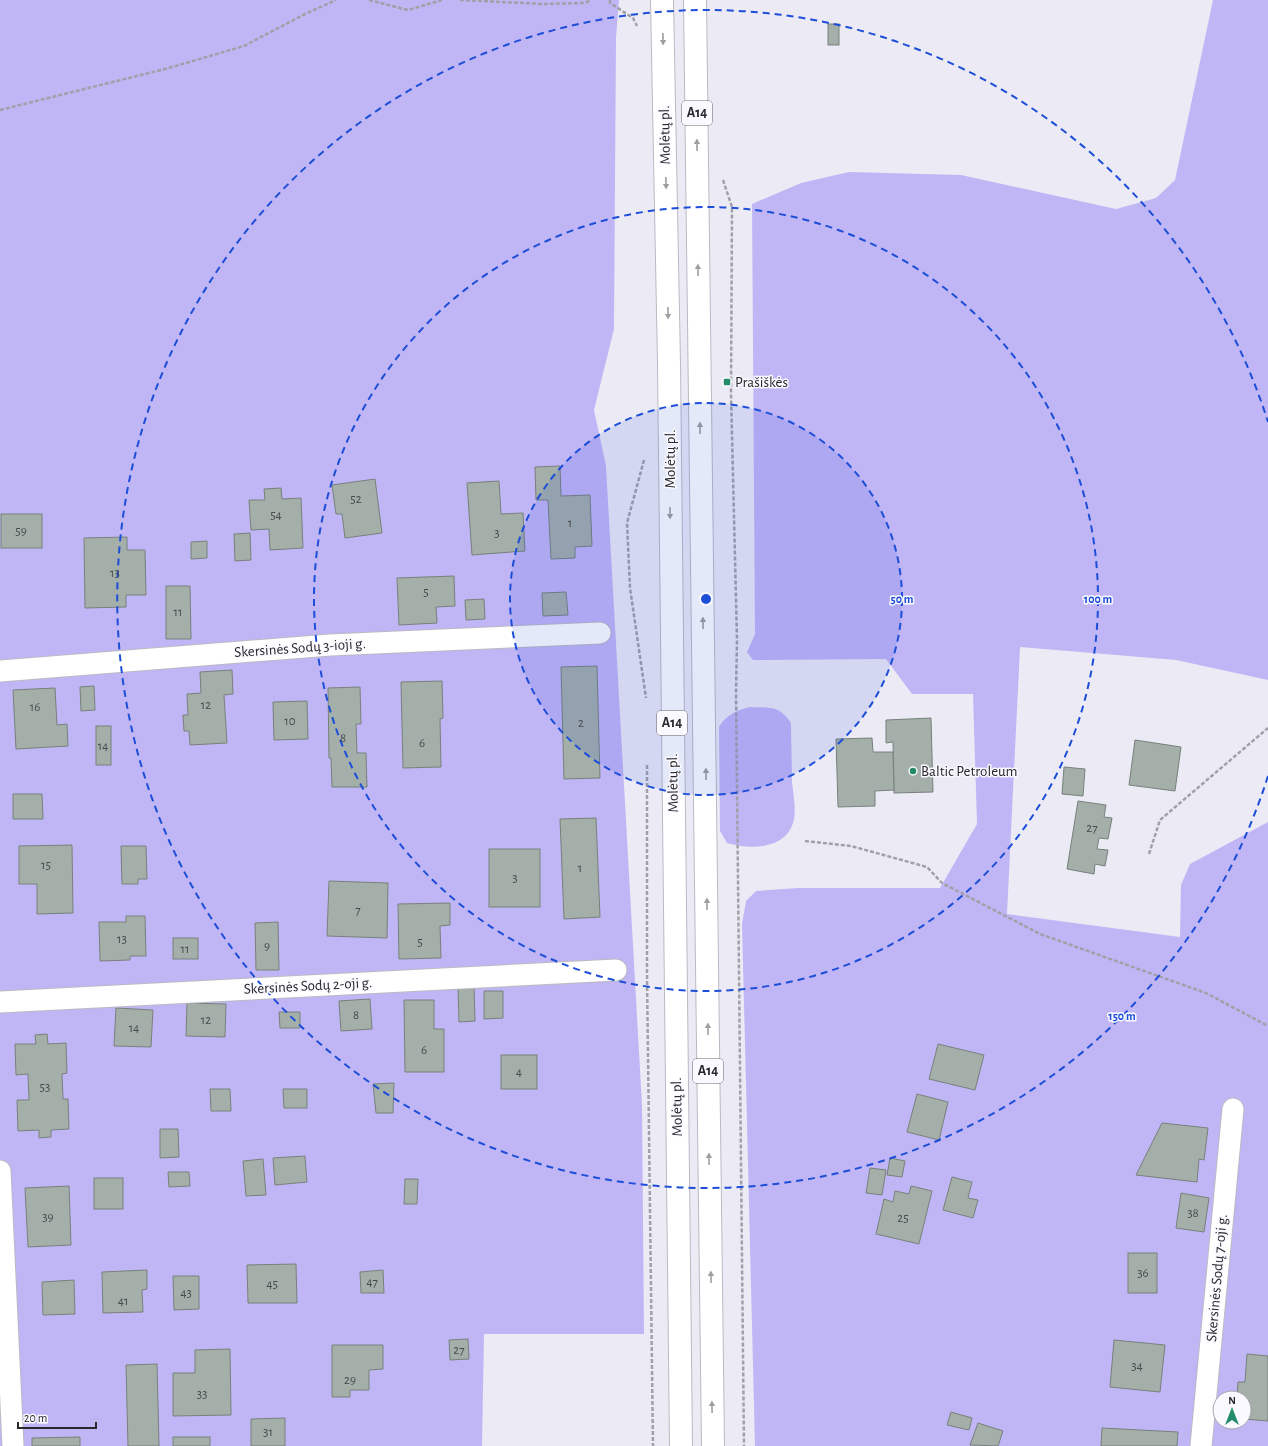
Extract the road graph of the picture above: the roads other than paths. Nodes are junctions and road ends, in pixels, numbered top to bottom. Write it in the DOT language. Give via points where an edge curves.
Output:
graph roads {
  1 [pos="662,0"];
  2 [pos="696,0"];
  3 [pos="600,633"];
  4 [pos="0,671"];
  5 [pos="616,970"];
  6 [pos="0,1002"];
  7 [pos="1233,1110"];
  8 [pos="0,1171"];
  9 [pos="1,1194"];
  10 [pos="13,1446"];
  11 [pos="681,1446"];
  12 [pos="713,1446"];
  13 [pos="1201,1446"];
  1 -- 11 [label="highway, Molėtų pl. / A14, one-way" via="669,356"];
  12 -- 2 [label="highway, Molėtų pl. / A14, one-way"];
  3 -- 4 [label="street, Skersinės Sodų 3-ioji g." via="330,646"];
  5 -- 6 [label="street, Skersinės Sodų 2-oji g."];
  7 -- 13 [label="street, Skersinės Sodų 7-oji g."];
  8 -- 9 [label="street"];
  9 -- 10 [label="street"];
}
